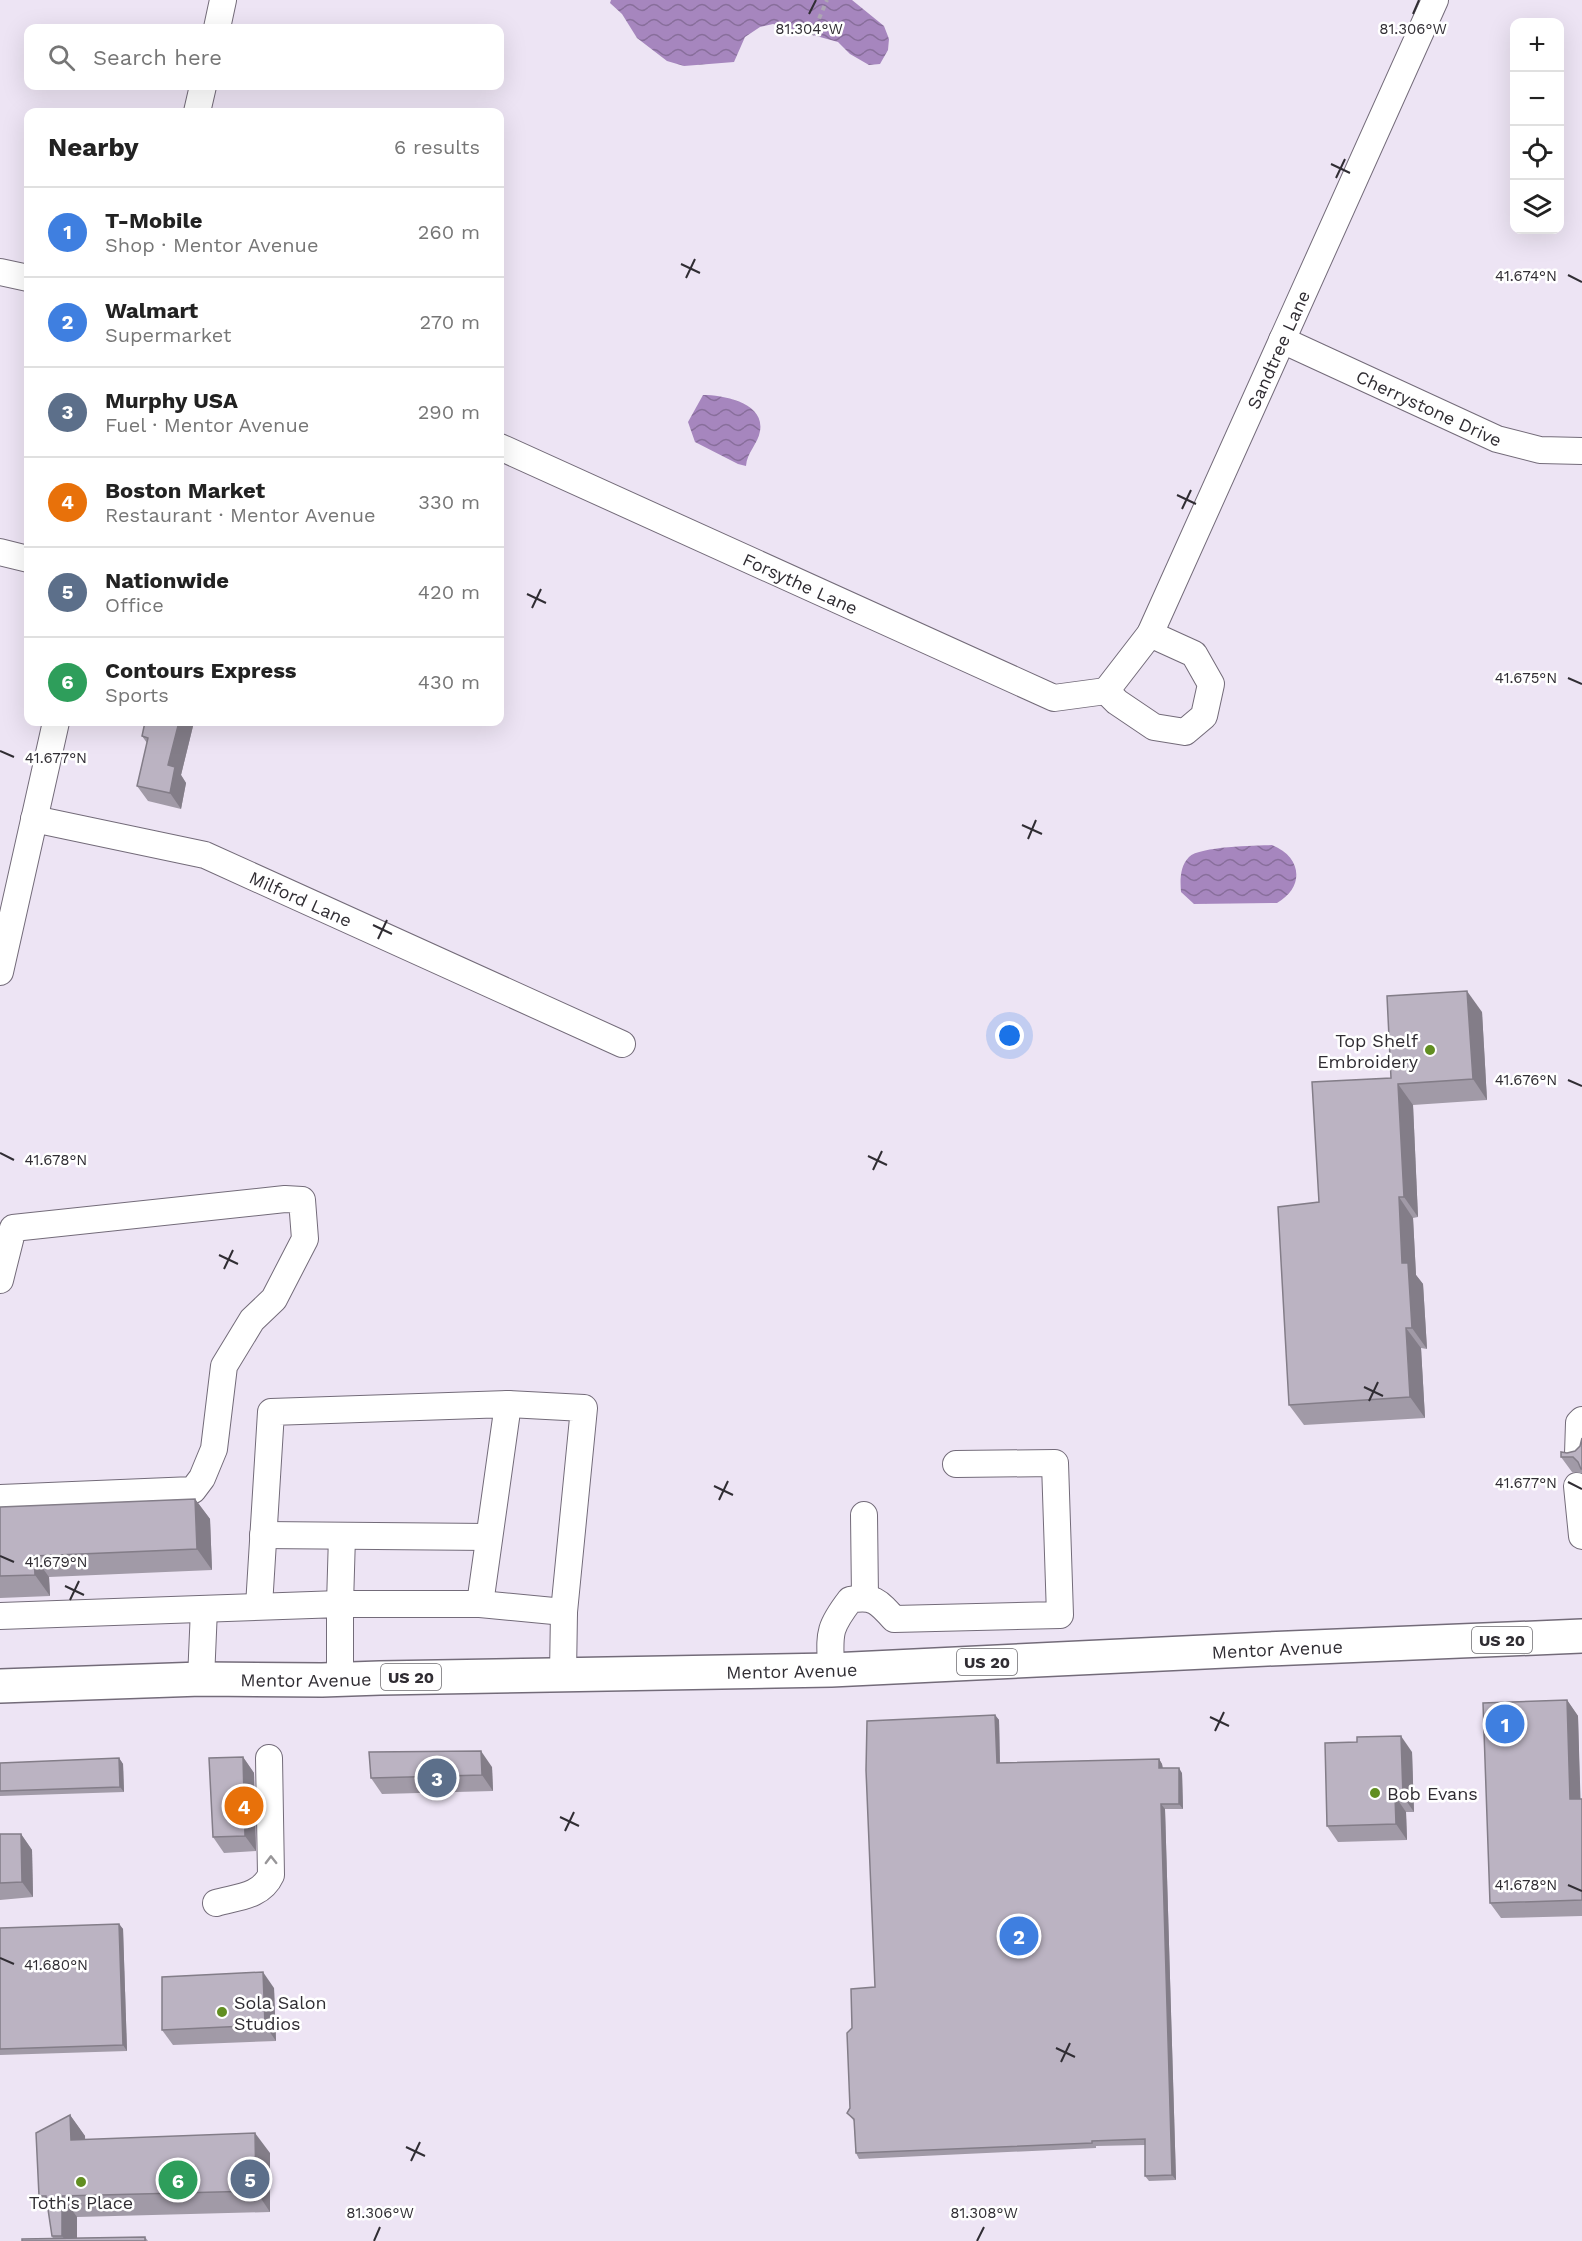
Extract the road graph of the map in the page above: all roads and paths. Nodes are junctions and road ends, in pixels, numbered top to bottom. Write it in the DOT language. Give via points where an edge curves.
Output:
graph roads {
  1 [pos="223,0"];
  2 [pos="827,0"];
  3 [pos="1435,0"];
  4 [pos="218,24"];
  5 [pos="812,35"];
  6 [pos="203,90"];
  7 [pos="198,108"];
  8 [pos="0,272"];
  9 [pos="24,277"];
  10 [pos="1282,340"];
  11 [pos="504,449"];
  12 [pos="1582,451"];
  13 [pos="0,552"];
  14 [pos="24,558"];
  15 [pos="1150,634"];
  16 [pos="1106,691"];
  17 [pos="55,726"];
  18 [pos="34,819"];
  19 [pos="0,972"];
  20 [pos="622,1044"];
  21 [pos="0,1280"];
  22 [pos="508,1404"];
  23 [pos="1582,1420"];
  24 [pos="1578,1454"];
  25 [pos="956,1464"];
  26 [pos="1577,1486"];
  27 [pos="0,1498"];
  28 [pos="864,1515"];
  29 [pos="263,1536"];
  30 [pos="342,1536"];
  31 [pos="1582,1536"];
  32 [pos="489,1537"];
  33 [pos="865,1597"];
  34 [pos="340,1604"];
  35 [pos="480,1604"];
  36 [pos="259,1606"];
  37 [pos="204,1609"];
  38 [pos="564,1612"];
  39 [pos="0,1616"];
  40 [pos="1582,1636"];
  41 [pos="831,1670"];
  42 [pos="563,1674"];
  43 [pos="201,1679"];
  44 [pos="340,1680"];
  45 [pos="0,1686"];
  46 [pos="269,1758"];
  47 [pos="216,1903"];
  1 -- 4 [label="street"];
  2 -- 5 [label="path"];
  3 -- 10 [label="street, Sandtree Lane"];
  6 -- 7 [label="street"];
  8 -- 9 [label="street"];
  10 -- 12 [label="street, Cherrystone Drive" via="1497,439 1540,450"];
  10 -- 15 [label="street, Sandtree Lane"];
  11 -- 16 [label="street, Forsythe Lane" via="1054,698"];
  13 -- 14 [label="street"];
  15 -- 16 [label="street, Sandtree Lane"];
  15 -- 16 [label="street" via="1194,654 1211,684 1204,716 1185,732 1154,727"];
  17 -- 18 [label="street"];
  18 -- 19 [label="street"];
  18 -- 20 [label="street, Milford Lane" via="206,855"];
  21 -- 27 [label="street" via="13,1228 303,1200 305,1239 274,1299 252,1320 224,1366 214,1449 193,1490"];
  22 -- 29 [label="street" via="271,1412"];
  22 -- 32 [label="street"];
  22 -- 38 [label="street" via="584,1408"];
  23 -- 24 [label="street"];
  25 -- 33 [label="street" via="1056,1463 1060,1615 894,1619 878,1602"];
  26 -- 31 [label="street"];
  28 -- 33 [label="street"];
  29 -- 30 [label="street"];
  29 -- 36 [label="street"];
  30 -- 32 [label="street"];
  30 -- 34 [label="street"];
  32 -- 35 [label="street"];
  33 -- 41 [label="street" via="850,1600 835,1620 830,1637"];
  34 -- 35 [label="street"];
  34 -- 36 [label="street"];
  34 -- 44 [label="street"];
  35 -- 38 [label="street"];
  36 -- 37 [label="street"];
  37 -- 39 [label="street"];
  37 -- 43 [label="street"];
  38 -- 42 [label="street"];
  40 -- 41 [label="main road, Mentor Avenue / US 20"];
  41 -- 42 [label="main road, Mentor Avenue / US 20"];
  42 -- 44 [label="main road, Mentor Avenue / US 20"];
  43 -- 44 [label="main road, Mentor Avenue / US 20"];
  43 -- 45 [label="main road, Mentor Avenue / US 20"];
  47 -- 46 [label="street, one-way" via="246,1897 267,1883 271,1875"];
}
